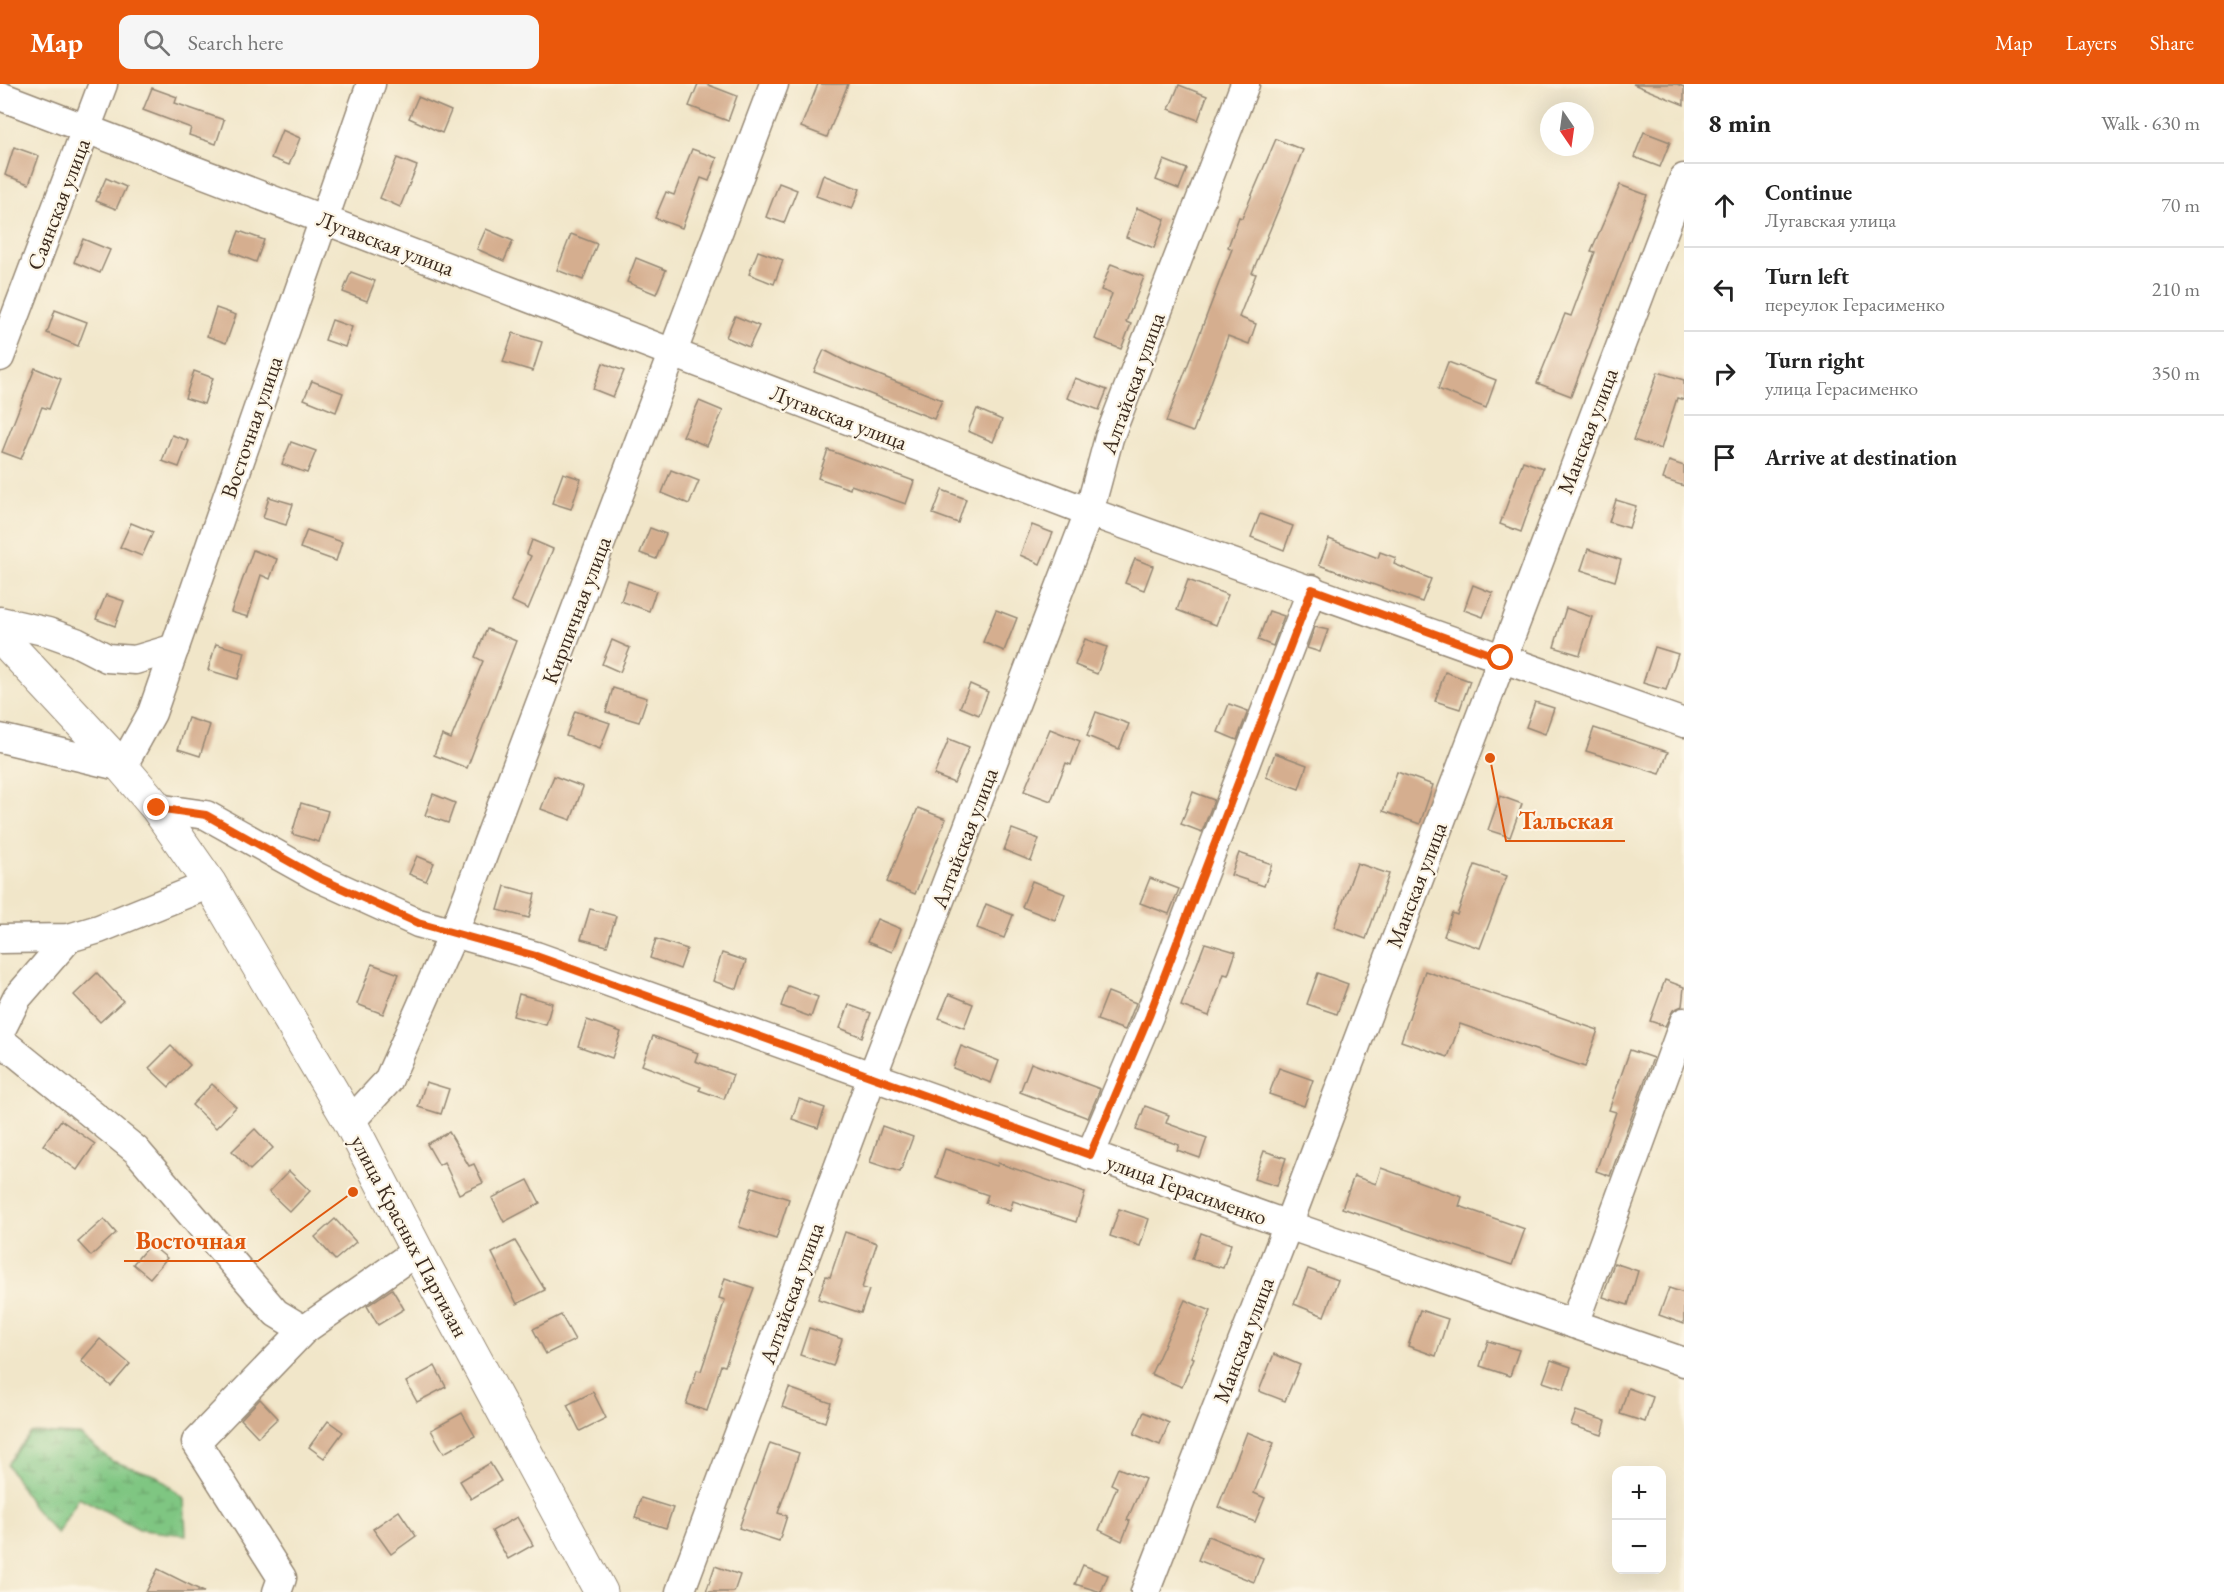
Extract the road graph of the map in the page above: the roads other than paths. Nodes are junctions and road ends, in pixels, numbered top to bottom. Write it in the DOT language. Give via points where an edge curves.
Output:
graph roads {
  1 [pos="103,84"];
  2 [pos="371,84"];
  3 [pos="774,84"];
  4 [pos="1245,84"];
  5 [pos="0,96"];
  6 [pos="86,129"];
  7 [pos="1684,178"];
  8 [pos="323,218"];
  9 [pos="673,354"];
  10 [pos="0,357"];
  11 [pos="1089,512"];
  12 [pos="1312,589"];
  13 [pos="0,621"];
  14 [pos="0,636"];
  15 [pos="175,648"];
  16 [pos="1501,658"];
  17 [pos="1684,723"];
  18 [pos="0,738"];
  19 [pos="122,766"];
  20 [pos="157,808"];
  21 [pos="210,884"];
  22 [pos="454,932"];
  23 [pos="69,938"];
  24 [pos="0,939"];
  25 [pos="1684,1022"];
  26 [pos="0,1032"];
  27 [pos="0,1040"];
  28 [pos="872,1077"];
  29 [pos="350,1122"];
  30 [pos="1090,1155"];
  31 [pos="1288,1225"];
  32 [pos="417,1251"];
  33 [pos="1575,1324"];
  34 [pos="304,1330"];
  35 [pos="1684,1362"];
  36 [pos="277,1592"];
  37 [pos="601,1592"];
  38 [pos="680,1592"];
  39 [pos="1145,1592"];
  1 -- 6 [label="street, Саянская улица"];
  2 -- 8 [label="street, Восточная улица"];
  3 -- 9 [label="street, Кирпичная улица"];
  4 -- 11 [label="street, Алтайская улица" via="1109,438"];
  5 -- 6 [label="street, Лугавская улица"];
  6 -- 8 [label="street, Лугавская улица"];
  6 -- 10 [label="street, Саянская улица"];
  7 -- 16 [label="street, Манская улица"];
  8 -- 9 [label="street, Лугавская улица"];
  8 -- 15 [label="street, Восточная улица"];
  9 -- 11 [label="street, Лугавская улица"];
  9 -- 22 [label="street, Кирпичная улица"];
  11 -- 12 [label="street, Лугавская улица"];
  11 -- 28 [label="street, Алтайская улица"];
  12 -- 16 [label="street, Лугавская улица"];
  12 -- 30 [label="street" via="1149,1016"];
  13 -- 15 [label="street" via="48,632 107,658 135,660"];
  14 -- 19 [label="main road, улица Красных Партизан"];
  15 -- 19 [label="street, Восточная улица" via="152,713"];
  16 -- 17 [label="street, Лугавская улица"];
  16 -- 31 [label="street, Манская улица"];
  18 -- 19 [label="street"];
  19 -- 20 [label="main road, улица Красных Партизан"];
  20 -- 21 [label="main road, улица Красных Партизан"];
  20 -- 22 [label="street, улица Герасименко" via="206,815 315,876 418,923"];
  21 -- 23 [label="street"];
  21 -- 29 [label="main road, улица Красных Партизан"];
  22 -- 28 [label="street, улица Герасименко" via="536,956"];
  22 -- 29 [label="street, Кирпичная улица" via="388,1081"];
  23 -- 24 [label="street"];
  23 -- 26 [label="street" via="17,998"];
  25 -- 33 [label="street"];
  27 -- 34 [label="street" via="136,1150 276,1313"];
  28 -- 30 [label="street, улица Герасименко"];
  28 -- 38 [label="street, Алтайская улица"];
  29 -- 32 [label="main road, улица Красных Партизан"];
  30 -- 31 [label="street, улица Герасименко"];
  31 -- 33 [label="street, улица Герасименко"];
  31 -- 39 [label="street, Манская улица"];
  32 -- 34 [label="street"];
  32 -- 37 [label="main road, улица Красных Партизан"];
  33 -- 35 [label="street, улица Герасименко"];
  34 -- 36 [label="street" via="196,1442 282,1578"];
}
